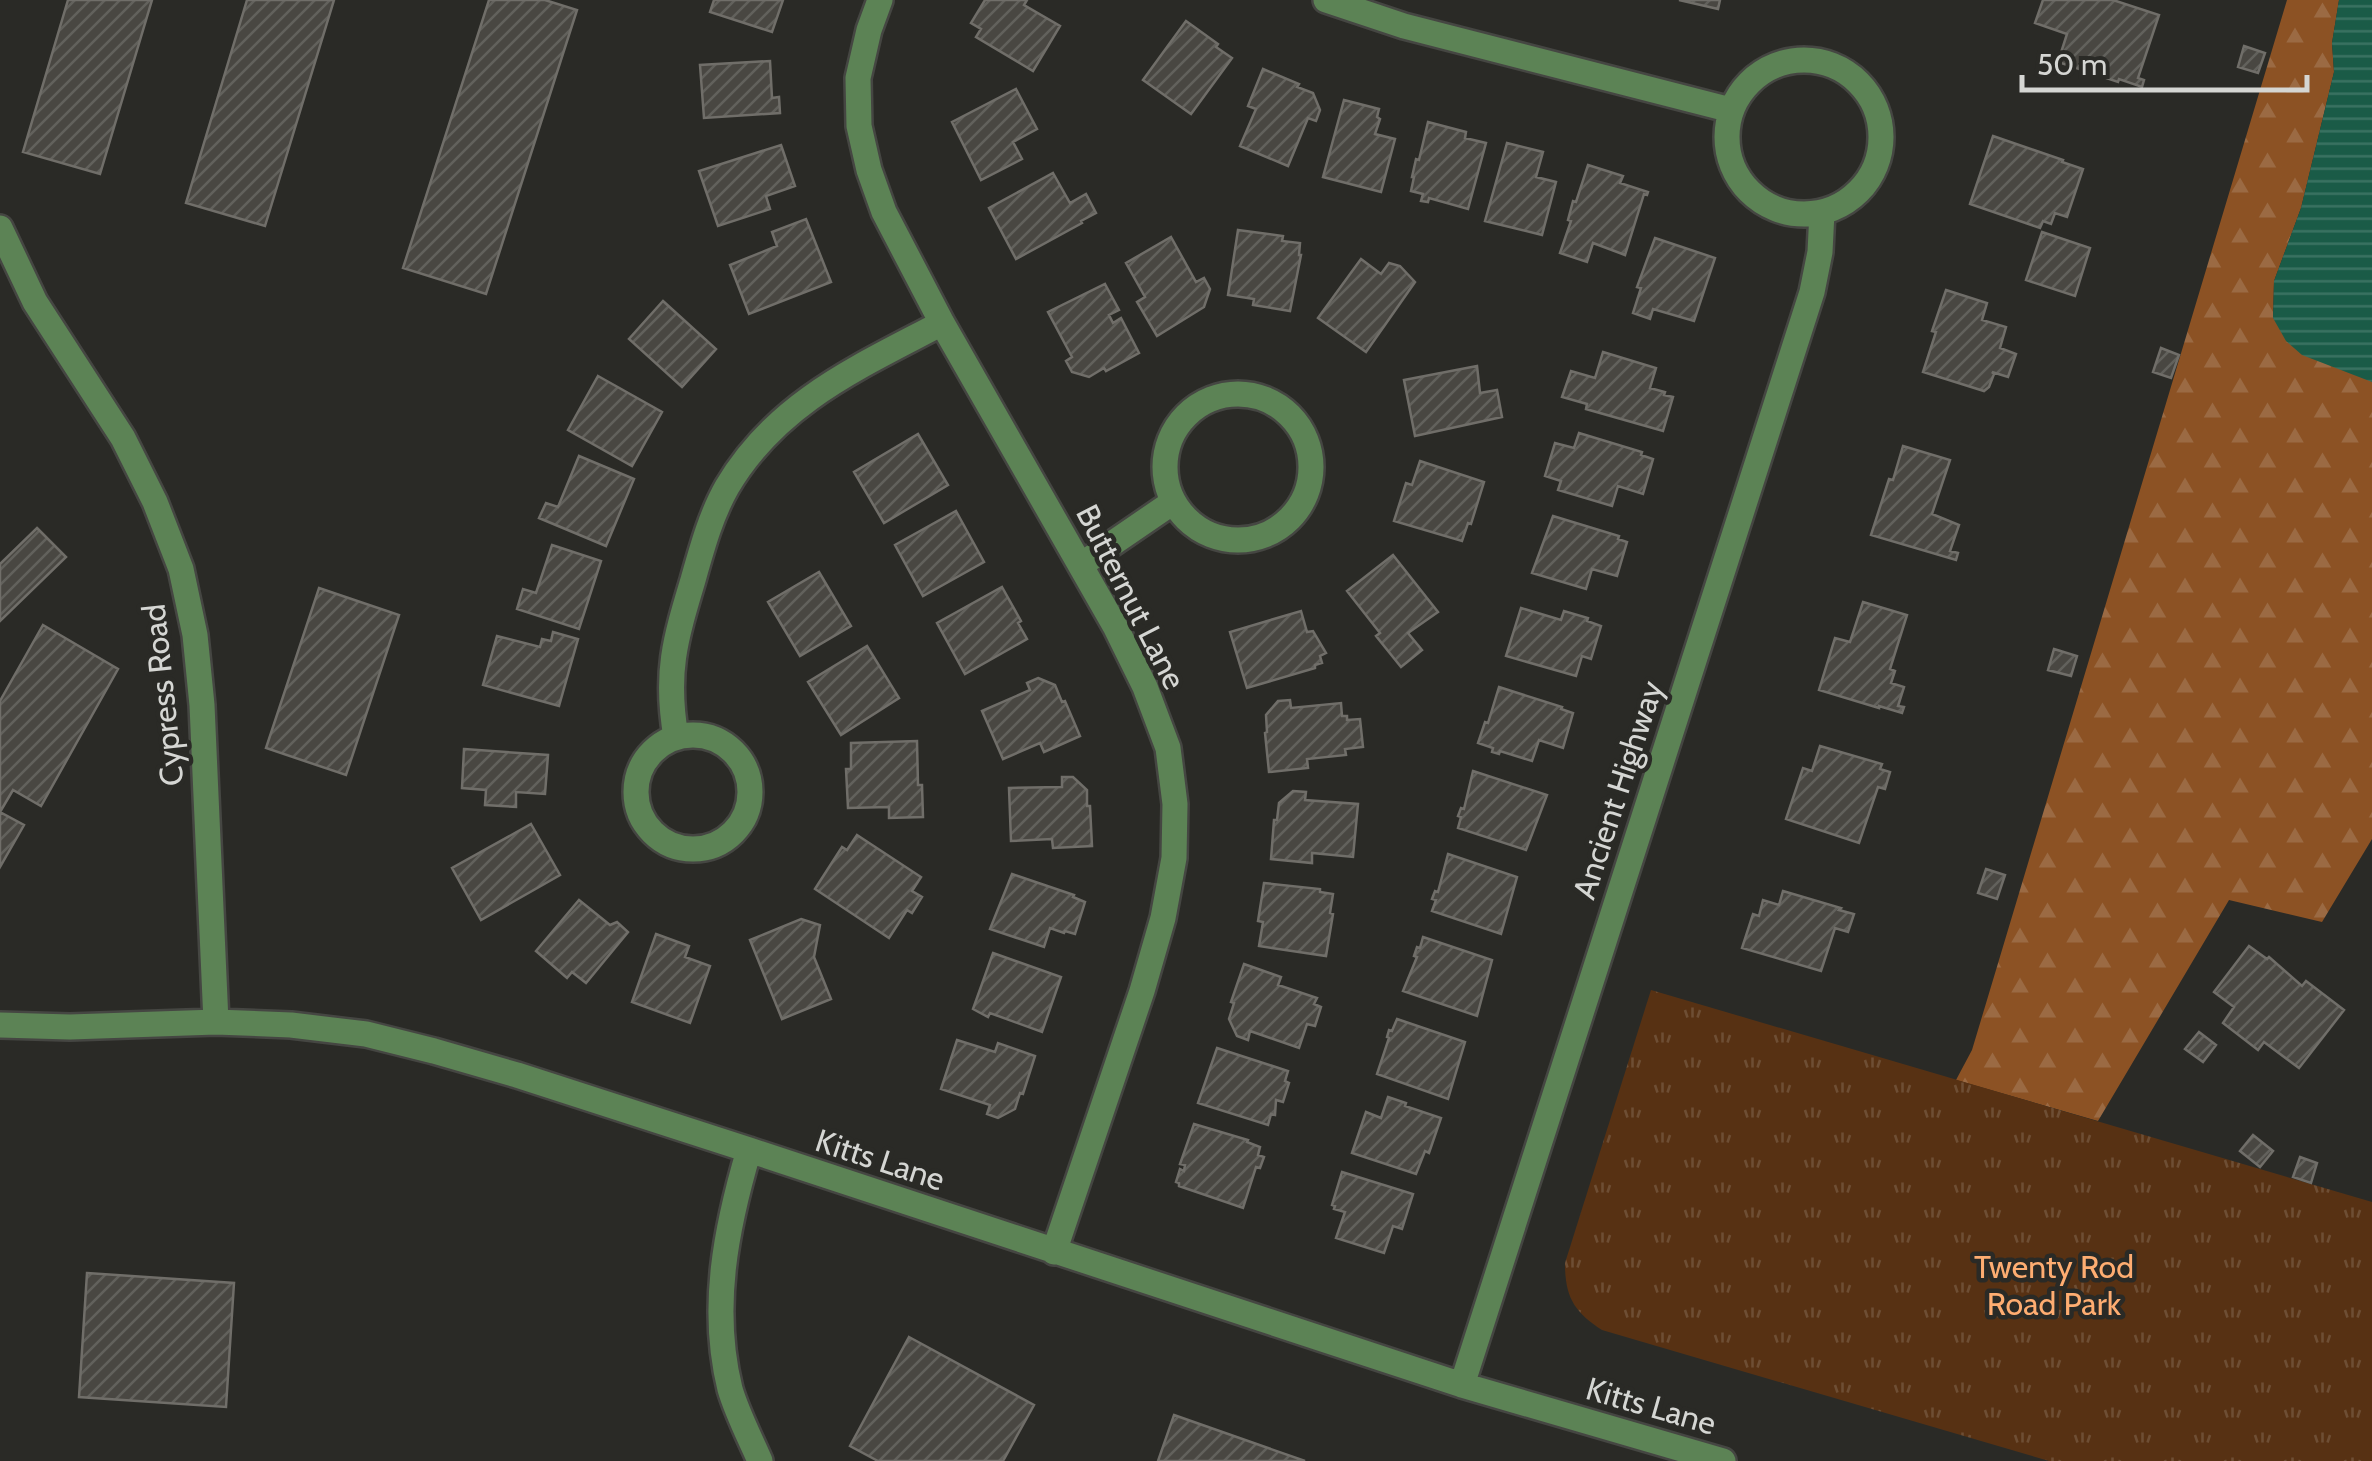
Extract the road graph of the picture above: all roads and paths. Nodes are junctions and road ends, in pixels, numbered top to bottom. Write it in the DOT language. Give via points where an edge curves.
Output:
graph roads {
  1 [pos="880,0"];
  2 [pos="1326,0"];
  3 [pos="1731,110"];
  4 [pos="1822,212"];
  5 [pos="0,228"];
  6 [pos="942,323"];
  7 [pos="1173,502"];
  8 [pos="1081,564"];
  9 [pos="676,737"];
  10 [pos="216,1022"];
  11 [pos="0,1025"];
  12 [pos="749,1150"];
  13 [pos="1054,1252"];
  14 [pos="1462,1385"];
  15 [pos="760,1461"];
  16 [pos="1722,1461"];
  1 -- 6 [label="street, Butternut Lane" via="858,78 859,126 884,212"];
  2 -- 3 [label="street"];
  3 -- 4 [label="street" via="1726,134 1739,180 1776,209"];
  3 -- 4 [label="street" via="1761,72 1808,59 1832,64 1870,94 1880,116 1876,166 1846,203"];
  4 -- 14 [label="street, Ancient Highway" via="1812,292"];
  5 -- 10 [label="street, Cypress Road" via="35,302 122,438 181,569 202,706"];
  6 -- 8 [label="street, Butternut Lane"];
  6 -- 9 [label="street" via="802,402 772,427 726,488 675,638 670,675"];
  7 -- 7 [label="street" via="1210,536 1235,541 1283,526 1309,483 1304,434 1271,401 1226,394 1204,402 1178,425 1165,457"];
  7 -- 8 [label="street"];
  8 -- 13 [label="street, Butternut Lane" via="1145,687 1168,748 1174,858 1142,990"];
  9 -- 9 [label="street" via="640,770 637,804 643,820 668,843 717,844 748,810 743,764 722,742"];
  10 -- 11 [label="street, Kitts Lane"];
  10 -- 12 [label="street, Kitts Lane" via="383,1038"];
  12 -- 13 [label="street, Kitts Lane"];
  12 -- 15 [label="street" via="731,1212 720,1309 732,1394"];
  13 -- 14 [label="street, Kitts Lane"];
  14 -- 16 [label="street, Kitts Lane"];
}
